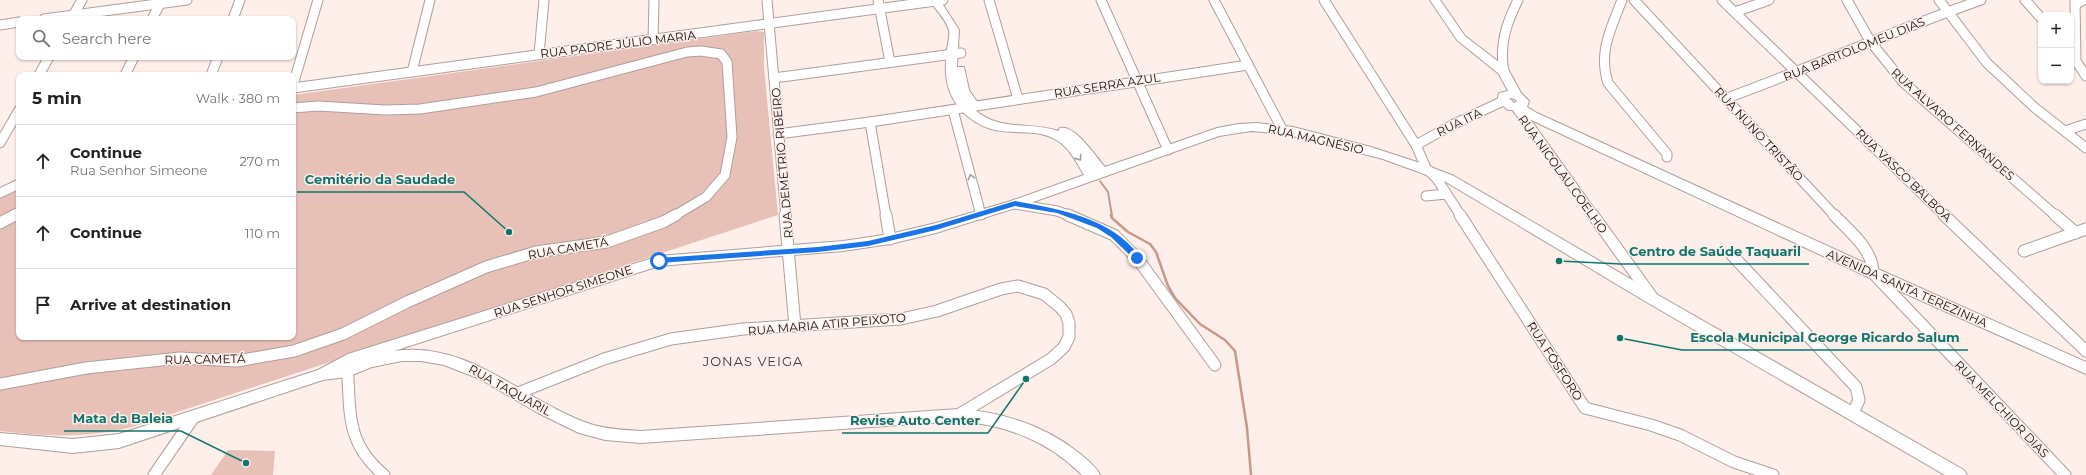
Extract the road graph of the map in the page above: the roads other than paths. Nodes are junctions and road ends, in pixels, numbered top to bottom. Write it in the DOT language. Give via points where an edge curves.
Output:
graph roads {
  1 [pos="82,0"];
  2 [pos="186,0"];
  3 [pos="240,0"];
  4 [pos="318,0"];
  5 [pos="430,0"];
  6 [pos="544,0"];
  7 [pos="654,0"];
  8 [pos="767,0"];
  9 [pos="939,0"];
  10 [pos="989,0"];
  11 [pos="1101,0"];
  12 [pos="1214,0"];
  13 [pos="1324,0"];
  14 [pos="1434,0"];
  15 [pos="1518,0"];
  16 [pos="1622,0"];
  17 [pos="1634,0"];
  18 [pos="1722,0"];
  19 [pos="1769,0"];
  20 [pos="1847,0"];
  21 [pos="1940,0"];
  22 [pos="1981,0"];
  23 [pos="2025,0"];
  24 [pos="2084,0"];
  25 [pos="161,2"];
  26 [pos="2075,2"];
  27 [pos="878,4"];
  28 [pos="1735,12"];
  29 [pos="1947,12"];
  30 [pos="2038,15"];
  31 [pos="73,16"];
  32 [pos="78,16"];
  33 [pos="154,16"];
  34 [pos="234,16"];
  35 [pos="16,22"];
  36 [pos="770,24"];
  37 [pos="0,25"];
  38 [pos="653,40"];
  39 [pos="1870,41"];
  40 [pos="539,54"];
  41 [pos="956,54"];
  42 [pos="2074,56"];
  43 [pos="47,60"];
  44 [pos="132,60"];
  45 [pos="217,60"];
  46 [pos="890,62"];
  47 [pos="1248,65"];
  48 [pos="2086,65"];
  49 [pos="1501,66"];
  50 [pos="41,72"];
  51 [pos="126,72"];
  52 [pos="212,72"];
  53 [pos="412,72"];
  54 [pos="1798,72"];
  55 [pos="296,75"];
  56 [pos="2086,76"];
  57 [pos="774,78"];
  58 [pos="1138,80"];
  59 [pos="296,88"];
  60 [pos="1727,98"];
  61 [pos="1018,99"];
  62 [pos="1514,101"];
  63 [pos="970,107"];
  64 [pos="296,108"];
  65 [pos="953,110"];
  66 [pos="870,122"];
  67 [pos="15,124"];
  68 [pos="2086,124"];
  69 [pos="0,126"];
  70 [pos="1282,129"];
  71 [pos="2066,132"];
  72 [pos="778,134"];
  73 [pos="0,143"];
  74 [pos="1416,145"];
  75 [pos="2086,148"];
  76 [pos="1168,150"];
  77 [pos="1668,157"];
  78 [pos="1426,168"];
  79 [pos="1096,174"];
  80 [pos="16,185"];
  81 [pos="0,193"];
  82 [pos="1446,194"];
  83 [pos="1426,196"];
  84 [pos="1015,204"];
  85 [pos="16,214"];
  86 [pos="981,215"];
  87 [pos="0,222"];
  88 [pos="2086,229"];
  89 [pos="2076,233"];
  90 [pos="890,239"];
  91 [pos="2024,250"];
  92 [pos="790,251"];
  93 [pos="1732,255"];
  94 [pos="1873,273"];
  95 [pos="1653,299"];
  96 [pos="795,326"];
  97 [pos="2086,351"];
  98 [pos="1215,365"];
  99 [pos="347,366"];
  100 [pos="2086,368"];
  101 [pos="0,384"];
  102 [pos="518,393"];
  103 [pos="1853,413"];
  104 [pos="958,415"];
  105 [pos="194,417"];
  106 [pos="0,439"];
  107 [pos="154,475"];
  108 [pos="384,475"];
  109 [pos="1092,475"];
  110 [pos="1773,475"];
  111 [pos="1959,475"];
  112 [pos="2065,475"];
  1 -- 31 [label="street"];
  2 -- 25 [label="street"];
  3 -- 34 [label="street"];
  4 -- 55 [label="street"];
  5 -- 53 [label="street"];
  6 -- 40 [label="street"];
  7 -- 38 [label="street"];
  8 -- 36 [label="street, RUA DEMÉTRIO RIBEIRO"];
  9 -- 27 [label="street, RUA PADRE JÚLIO MARIA"];
  9 -- 41 [label="street" via="954,30"];
  10 -- 61 [label="street"];
  11 -- 58 [label="street"];
  12 -- 47 [label="street"];
  13 -- 74 [label="street, RUA FÓSFORO"];
  14 -- 49 [label="street" via="1461,38"];
  15 -- 49 [label="street" via="1504,29"];
  16 -- 77 [label="street" via="1604,46 1605,76"];
  17 -- 60 [label="street, RUA NUNO TRISTÃO"];
  18 -- 28 [label="street, RUA VASCO BALBOA"];
  19 -- 28 [label="street"];
  20 -- 39 [label="street, RUA ALVARO FERNANDES"];
  21 -- 29 [label="street"];
  22 -- 29 [label="street, RUA BARTOLOMEU DIAS"];
  23 -- 30 [label="street"];
  24 -- 26 [label="street"];
  25 -- 32 [label="street"];
  25 -- 33 [label="street"];
  26 -- 42 [label="street"];
  27 -- 36 [label="street, RUA PADRE JÚLIO MARIA"];
  27 -- 46 [label="street"];
  28 -- 54 [label="street, RUA VASCO BALBOA"];
  29 -- 39 [label="street, RUA BARTOLOMEU DIAS"];
  29 -- 71 [label="street" via="1987,63 2034,107"];
  35 -- 37 [label="street"];
  36 -- 38 [label="street, RUA PADRE JÚLIO MARIA"];
  36 -- 57 [label="street, RUA DEMÉTRIO RIBEIRO"];
  38 -- 40 [label="street, RUA PADRE JÚLIO MARIA"];
  39 -- 54 [label="street, RUA BARTOLOMEU DIAS"];
  39 -- 89 [label="street, RUA ALVARO FERNANDES" via="1904,82"];
  40 -- 53 [label="street, RUA PADRE JÚLIO MARIA"];
  41 -- 46 [label="street"];
  41 -- 63 [label="street" via="951,76 953,91"];
  42 -- 48 [label="street"];
  42 -- 56 [label="street"];
  43 -- 50 [label="street"];
  44 -- 51 [label="street"];
  45 -- 52 [label="street"];
  46 -- 57 [label="street"];
  47 -- 58 [label="street, RUA SERRA AZUL"];
  47 -- 70 [label="street"];
  49 -- 62 [label="street"];
  53 -- 59 [label="street, RUA PADRE JÚLIO MARIA"];
  54 -- 60 [label="street, RUA BARTOLOMEU DIAS"];
  54 -- 97 [label="street, RUA VASCO BALBOA"];
  57 -- 72 [label="street, RUA DEMÉTRIO RIBEIRO"];
  58 -- 61 [label="street, RUA SERRA AZUL"];
  58 -- 76 [label="street"];
  60 -- 94 [label="street, RUA NUNO TRISTÃO" via="1866,248 1873,262"];
  61 -- 63 [label="street, RUA SERRA AZUL"];
  62 -- 74 [label="street, RUA ITA" via="1452,125"];
  62 -- 94 [label="street, AVENIDA SANTA TEREZINHA" via="1533,116"];
  62 -- 95 [label="street, RUA NICOLAU COELHO"];
  63 -- 65 [label="street, RUA SERRA AZUL"];
  63 -- 79 [label="street" via="973,115 999,128 1044,131 1059,136"];
  64 -- 101 [label="street, RUA CAMETÁ" via="326,106 385,110 420,109 536,92 609,71 701,51 721,54 726,62 732,137 725,175 706,197 664,222 607,242 536,252 486,267 343,334 294,351 237,361 180,358 86,368"];
  65 -- 66 [label="street, RUA SERRA AZUL"];
  86 -- 65 [label="street, one-way"];
  66 -- 72 [label="street, RUA SERRA AZUL"];
  66 -- 90 [label="street"];
  67 -- 69 [label="street"];
  67 -- 73 [label="street"];
  68 -- 71 [label="street"];
  70 -- 76 [label="street, RUA MAGNÉSIO" via="1262,127 1224,130"];
  70 -- 78 [label="street, RUA MAGNÉSIO"];
  71 -- 75 [label="street"];
  72 -- 92 [label="street, RUA DEMÉTRIO RIBEIRO"];
  74 -- 78 [label="street, RUA FÓSFORO"];
  76 -- 79 [label="street, RUA MAGNÉSIO"];
  78 -- 82 [label="street, RUA FÓSFORO" via="1437,179"];
  78 -- 95 [label="street, RUA MAGNÉSIO" via="1459,184"];
  79 -- 84 [label="street, RUA SENHOR SIMEONE"];
  80 -- 81 [label="street"];
  82 -- 83 [label="street"];
  82 -- 110 [label="street, RUA FÓSFORO" via="1585,408 1591,412 1612,414 1680,435 1734,462"];
  84 -- 86 [label="street, RUA SENHOR SIMEONE"];
  84 -- 98 [label="street" via="1065,213 1114,235 1137,258"];
  85 -- 87 [label="street"];
  86 -- 90 [label="street, RUA SENHOR SIMEONE"];
  88 -- 89 [label="street"];
  89 -- 91 [label="street"];
  90 -- 92 [label="street, RUA SENHOR SIMEONE"];
  92 -- 96 [label="street, RUA DEMÉTRIO RIBEIRO"];
  92 -- 99 [label="street, RUA SENHOR SIMEONE" via="659,261"];
  93 -- 103 [label="street" via="1856,387 1860,397"];
  94 -- 100 [label="street, AVENIDA SANTA TEREZINHA"];
  94 -- 112 [label="street, RUA MELCHIOR DIAS"];
  95 -- 103 [label="street, RUA MAGNÉSIO"];
  96 -- 102 [label="street, RUA MARIA ATIR PEIXOTO" via="695,335 654,344 608,358"];
  96 -- 104 [label="street, RUA MARIA ATIR PEIXOTO" via="899,319 1018,286 1046,295 1058,305 1069,322 1068,339 1063,349 1051,359"];
  99 -- 102 [label="street, RUA TAQUARIL" via="419,355 440,357 467,366"];
  99 -- 105 [label="street, RUA TAQUARIL"];
  99 -- 108 [label="street" via="353,435 357,447"];
  102 -- 104 [label="street, RUA TAQUARIL" via="582,428 618,436 641,437"];
  103 -- 111 [label="street, RUA MAGNÉSIO"];
  104 -- 109 [label="street, RUA TAQUARIL" via="981,416 1019,426 1061,447 1083,464"];
  105 -- 106 [label="street, RUA TAQUARIL" via="119,441 94,445 73,446"];
  105 -- 107 [label="street"];
}
